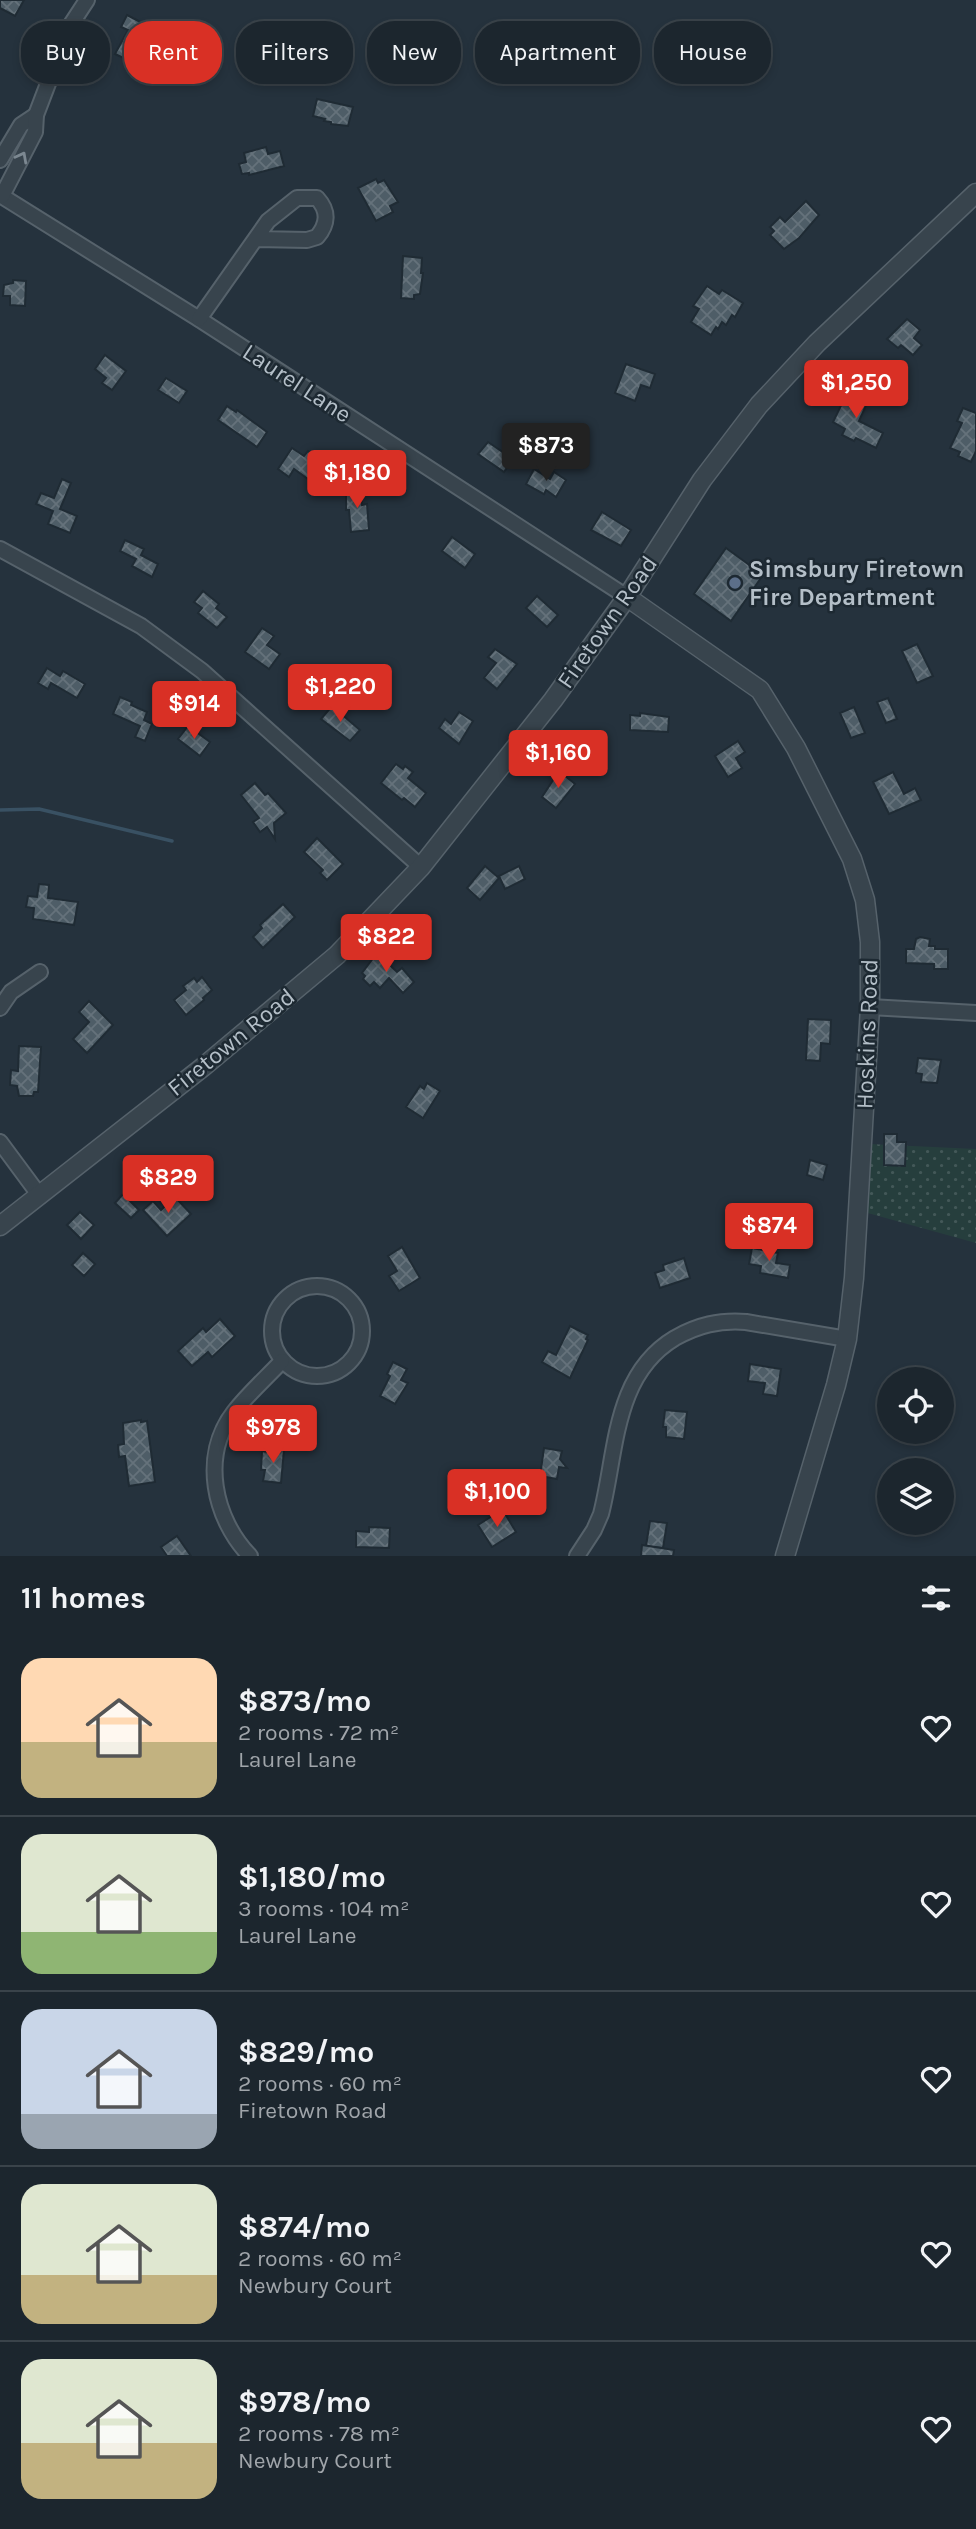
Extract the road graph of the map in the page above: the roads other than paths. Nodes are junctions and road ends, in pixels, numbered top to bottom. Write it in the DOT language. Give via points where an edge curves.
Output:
graph roads {
  1 [pos="87,0"];
  2 [pos="36,116"];
  3 [pos="0,160"];
  4 [pos="976,193"];
  5 [pos="1,195"];
  6 [pos="257,239"];
  7 [pos="199,319"];
  8 [pos="0,549"];
  9 [pos="627,597"];
  10 [pos="421,867"];
  11 [pos="40,972"];
  12 [pos="870,1007"];
  13 [pos="0,1008"];
  14 [pos="976,1013"];
  15 [pos="0,1142"];
  16 [pos="40,1196"];
  17 [pos="0,1226"];
  18 [pos="847,1339"];
  19 [pos="282,1361"];
  20 [pos="250,1556"];
  21 [pos="577,1556"];
  22 [pos="785,1556"];
  1 -- 2 [label="street" via="70,26"];
  2 -- 3 [label="street" via="22,125"];
  5 -- 2 [label="street, one-way" via="35,132"];
  4 -- 9 [label="street, Firetown Road" via="817,343 759,405 702,480"];
  5 -- 7 [label="street, Laurel Lane"];
  6 -- 6 [label="street" via="268,221 291,202 307,197 323,204 326,224 317,237"];
  6 -- 7 [label="street"];
  7 -- 9 [label="street, Laurel Lane"];
  8 -- 10 [label="street" via="141,626 192,664"];
  9 -- 10 [label="street, Firetown Road" via="553,700"];
  9 -- 12 [label="street, Hoskins Road" via="738,673 769,702 852,859 865,900"];
  10 -- 16 [label="street, Firetown Road" via="337,955"];
  11 -- 13 [label="street" via="11,992"];
  12 -- 14 [label="street"];
  12 -- 18 [label="street, Hoskins Road"];
  15 -- 16 [label="street"];
  16 -- 17 [label="street, Firetown Road"];
  18 -- 21 [label="street" via="730,1321 695,1328 661,1347 642,1366 628,1390 600,1514"];
  18 -- 22 [label="street, Hoskins Road"];
  19 -- 19 [label="street" via="308,1376 337,1372 349,1363 362,1336 358,1314 345,1295 332,1288 310,1286 289,1294 279,1305 271,1334"];
  19 -- 20 [label="street" via="233,1414 218,1446 214,1478 222,1513"];
}
